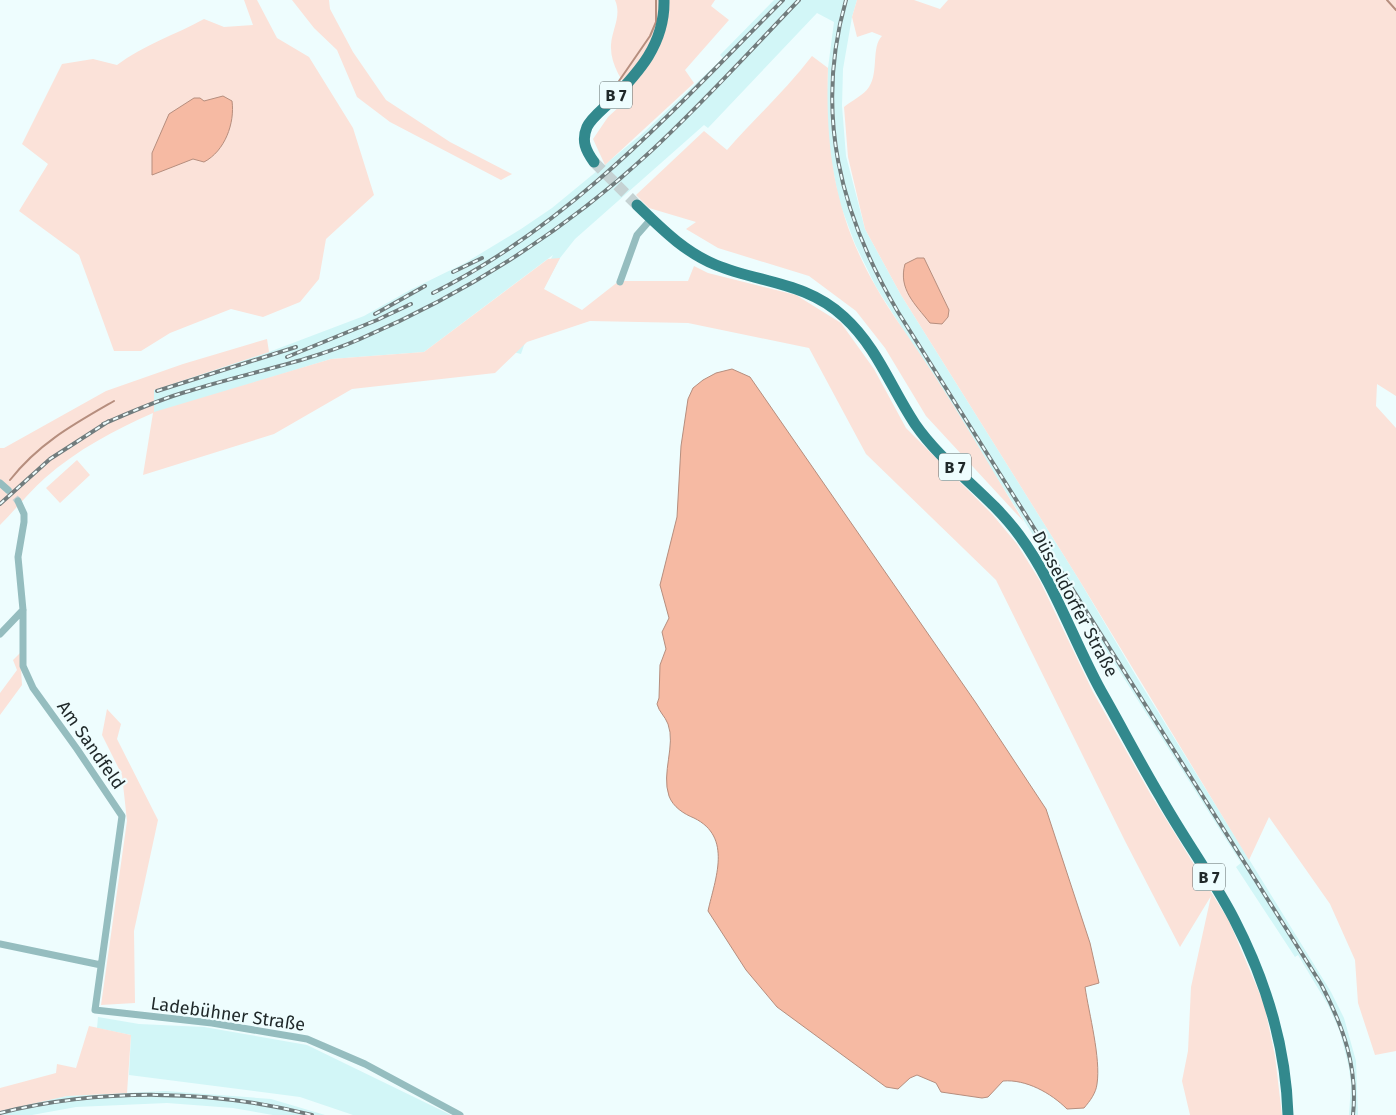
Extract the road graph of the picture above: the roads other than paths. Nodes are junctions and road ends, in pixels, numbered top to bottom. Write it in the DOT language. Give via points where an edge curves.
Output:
graph roads {
  1 [pos="664,0"];
  2 [pos="594,162"];
  3 [pos="637,205"];
  4 [pos="652,219"];
  5 [pos="620,282"];
  6 [pos="0,483"];
  7 [pos="8,490"];
  8 [pos="18,501"];
  9 [pos="23,610"];
  10 [pos="0,634"];
  11 [pos="0,944"];
  12 [pos="101,964"];
  13 [pos="95,1010"];
  14 [pos="460,1115"];
  15 [pos="1288,1115"];
  1 -- 2 [label="main road, B 7" via="662,28 648,56 634,77 588,125 584,138 586,151"];
  3 -- 4 [label="main road, Düsseldorfer Straße / B 7"];
  4 -- 5 [label="street" via="637,235"];
  4 -- 15 [label="main road, Düsseldorfer Straße / B 7" via="688,251 712,264 798,288 813,294 843,315 872,348 924,436 992,503 1020,537 1044,575 1098,685 1160,797 1233,918 1255,967 1276,1028 1286,1082"];
  6 -- 7 [label="street"];
  8 -- 9 [label="street, Am Sandfeld" via="24,522 18,557"];
  9 -- 10 [label="street"];
  9 -- 12 [label="street, Am Sandfeld" via="23,666 33,688 122,816"];
  11 -- 12 [label="street"];
  12 -- 13 [label="street, Am Sandfeld"];
  13 -- 14 [label="street, Ladebühner Straße" via="212,1023 307,1039 365,1064"];
}
